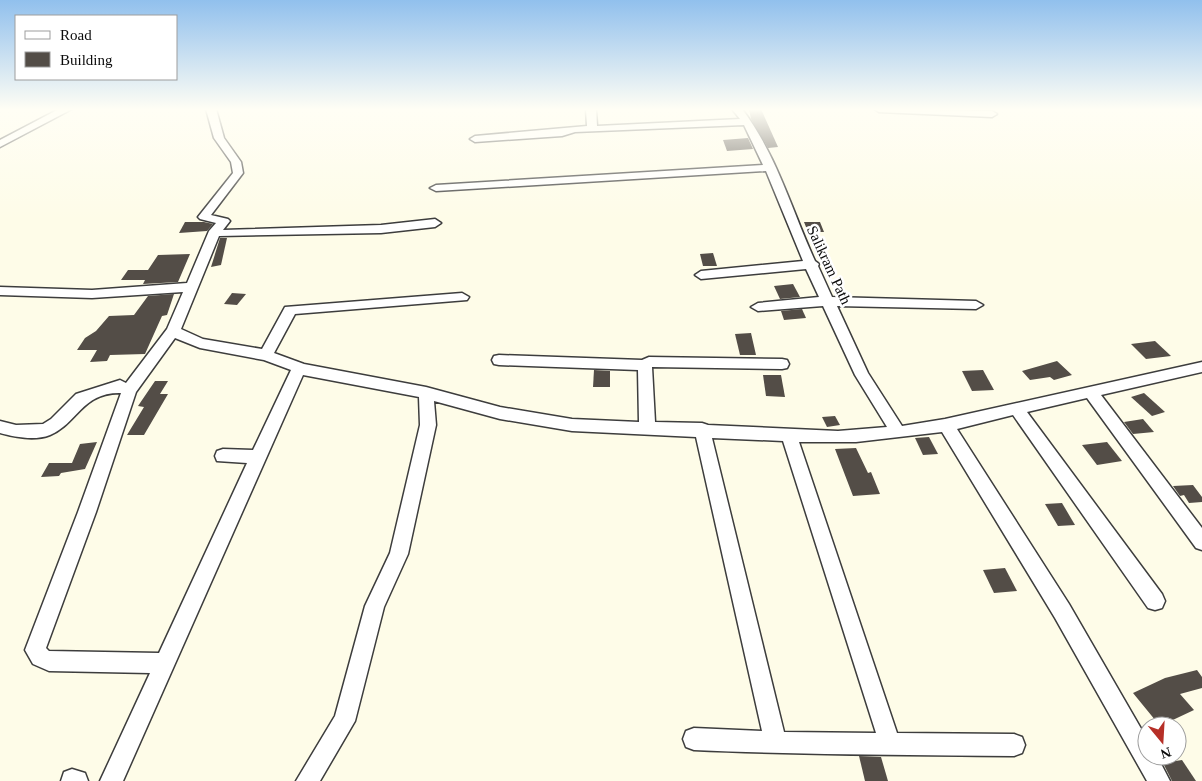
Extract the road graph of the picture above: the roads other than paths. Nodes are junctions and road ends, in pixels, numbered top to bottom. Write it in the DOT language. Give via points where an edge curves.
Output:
graph roads {
  1 [pos="224,145"];
  2 [pos="759,145"];
  3 [pos="770,168"];
  4 [pos="436,188"];
  5 [pos="435,222"];
  6 [pos="215,231"];
  7 [pos="813,264"];
  8 [pos="701,275"];
  9 [pos="192,287"];
  10 [pos="0,291"];
  11 [pos="462,297"];
  12 [pos="828,301"];
  13 [pos="976,304"];
  14 [pos="758,306"];
  15 [pos="173,331"];
  16 [pos="266,355"];
  17 [pos="499,360"];
  18 [pos="782,364"];
  19 [pos="645,365"];
  20 [pos="1202,367"];
  21 [pos="299,368"];
  22 [pos="129,390"];
  23 [pos="426,393"];
  24 [pos="1091,393"];
  25 [pos="1017,409"];
  26 [pos="647,426"];
  27 [pos="947,426"];
  28 [pos="0,427"];
  29 [pos="702,429"];
  30 [pos="898,432"];
  31 [pos="789,434"];
  32 [pos="223,456"];
  33 [pos="259,457"];
  34 [pos="1202,542"];
  35 [pos="1155,601"];
  36 [pos="166,663"];
  37 [pos="694,739"];
  38 [pos="776,743"];
  39 [pos="890,744"];
  40 [pos="1014,745"];
  41 [pos="111,781"];
  42 [pos="307,781"];
  43 [pos="1159,781"];
  1 -- 6 [label="street" via="236,162 238,174 204,217 224,221"];
  2 -- 3 [label="street, Salikram Path"];
  3 -- 4 [label="street"];
  3 -- 7 [label="street, Salikram Path"];
  5 -- 6 [label="street" via="381,229 225,234"];
  6 -- 9 [label="street"];
  7 -- 8 [label="street"];
  7 -- 12 [label="street, Salikram Path"];
  9 -- 10 [label="street" via="92,294"];
  9 -- 15 [label="street"];
  11 -- 16 [label="street" via="290,310"];
  12 -- 13 [label="street"];
  12 -- 14 [label="street"];
  12 -- 30 [label="street, Salikram Path" via="862,375"];
  15 -- 16 [label="street" via="200,343"];
  15 -- 22 [label="street"];
  16 -- 21 [label="street"];
  17 -- 19 [label="street"];
  18 -- 19 [label="street" via="649,362"];
  19 -- 26 [label="street"];
  20 -- 24 [label="street"];
  21 -- 23 [label="street"];
  21 -- 33 [label="street"];
  22 -- 28 [label="street" via="120,386 82,398 46,430"];
  22 -- 36 [label="street" via="35,650 49,661"];
  23 -- 26 [label="street" via="500,413 572,425"];
  23 -- 42 [label="street" via="428,425 399,554 375,606 344,721"];
  24 -- 25 [label="street"];
  24 -- 34 [label="street"];
  25 -- 27 [label="street"];
  25 -- 35 [label="street"];
  26 -- 29 [label="street"];
  27 -- 30 [label="street"];
  27 -- 43 [label="street" via="1062,611"];
  29 -- 31 [label="street"];
  29 -- 38 [label="street"];
  30 -- 31 [label="street" via="838,436"];
  31 -- 39 [label="street"];
  32 -- 33 [label="street"];
  33 -- 36 [label="street"];
  36 -- 41 [label="street"];
  37 -- 38 [label="street"];
  38 -- 39 [label="street"];
  39 -- 40 [label="street"];
}
